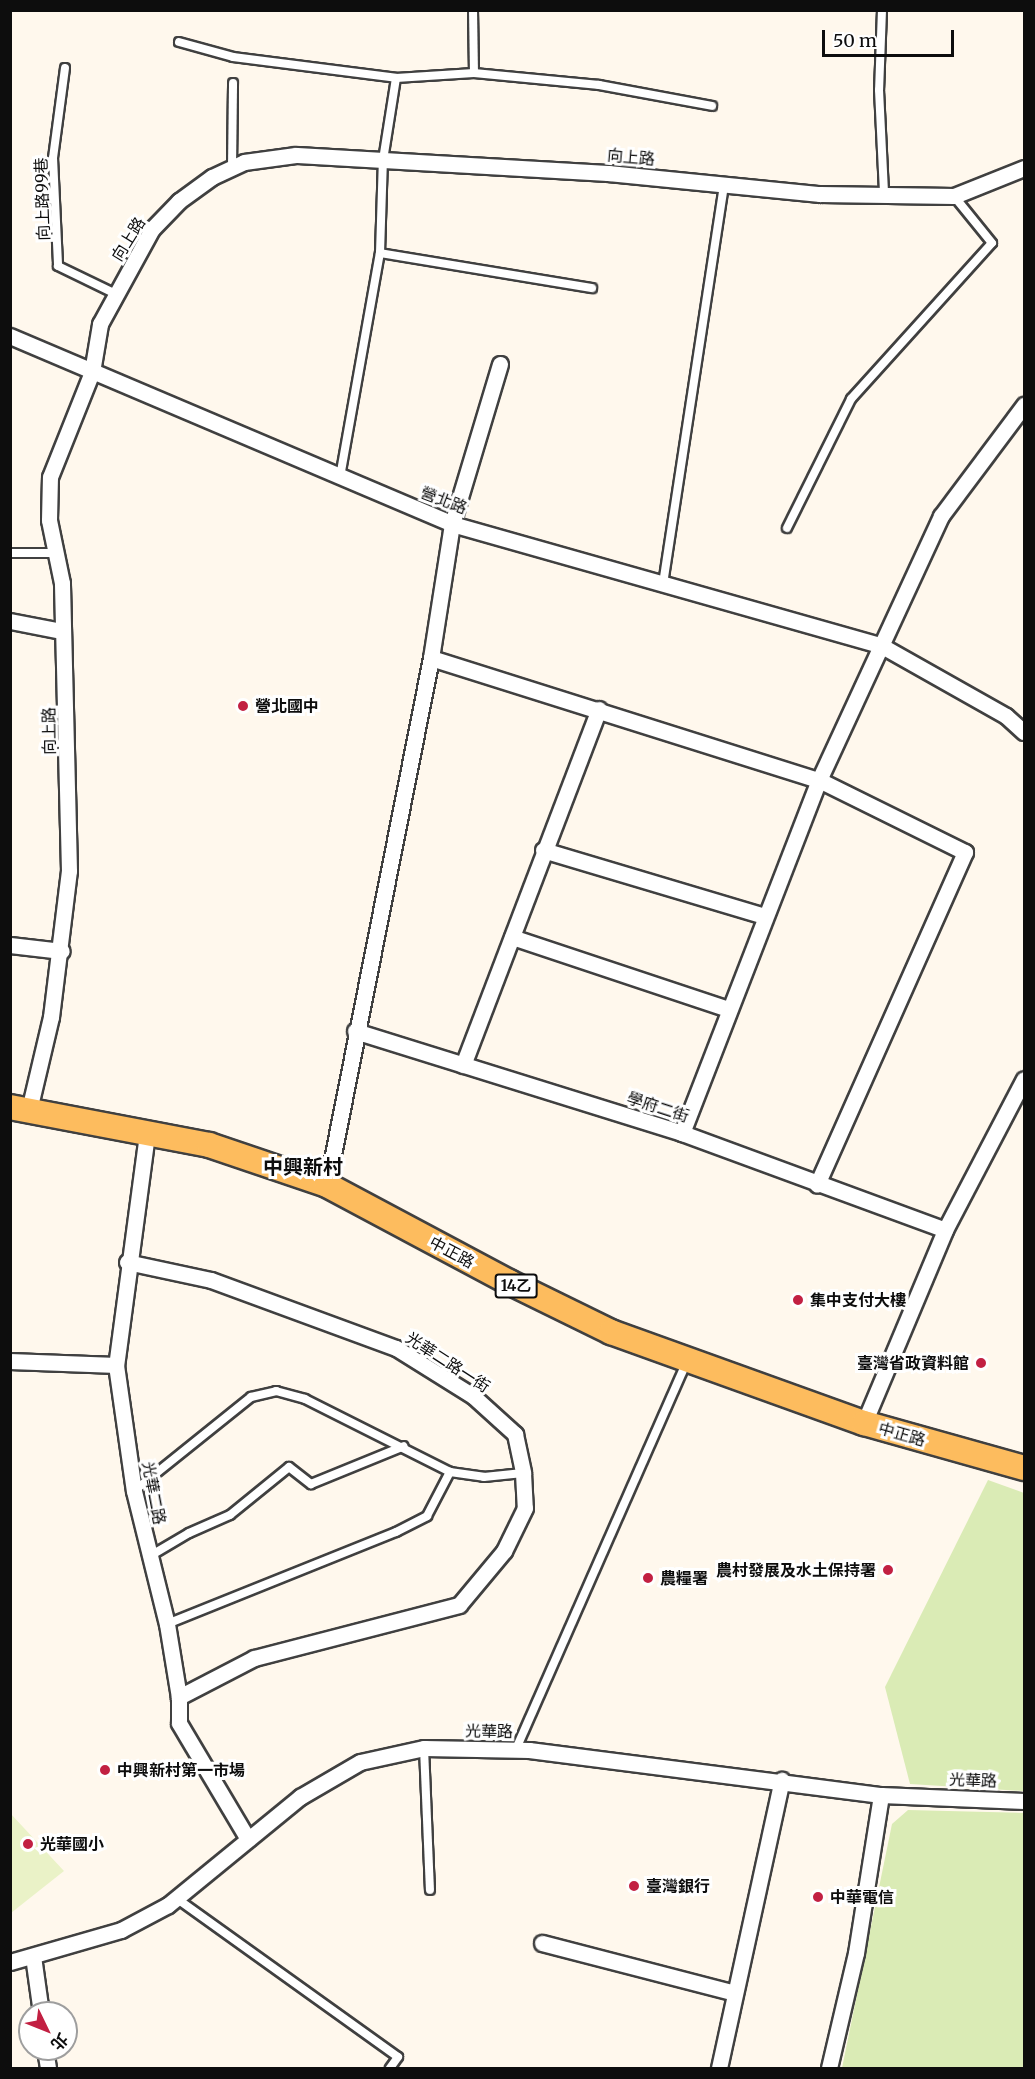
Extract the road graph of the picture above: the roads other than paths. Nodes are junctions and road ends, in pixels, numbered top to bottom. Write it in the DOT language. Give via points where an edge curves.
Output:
graph roads {
  1 [pos="473,10"];
  2 [pos="882,10"];
  3 [pos="179,42"];
  4 [pos="65,68"];
  5 [pos="474,73"];
  6 [pos="396,78"];
  7 [pos="233,83"];
  8 [pos="712,106"];
  9 [pos="383,160"];
  10 [pos="232,168"];
  11 [pos="1024,168"];
  12 [pos="724,184"];
  13 [pos="884,194"];
  14 [pos="954,196"];
  15 [pos="380,253"];
  16 [pos="592,288"];
  17 [pos="116,294"];
  18 [pos="10,336"];
  19 [pos="500,364"];
  20 [pos="92,372"];
  21 [pos="1024,405"];
  22 [pos="340,477"];
  23 [pos="452,524"];
  24 [pos="787,528"];
  25 [pos="10,553"];
  26 [pos="56,553"];
  27 [pos="663,584"];
  28 [pos="10,621"];
  29 [pos="62,632"];
  30 [pos="882,646"];
  31 [pos="431,658"];
  32 [pos="599,709"];
  33 [pos="1024,732"];
  34 [pos="819,780"];
  35 [pos="543,850"];
  36 [pos="764,916"];
  37 [pos="512,937"];
  38 [pos="10,945"];
  39 [pos="62,951"];
  40 [pos="729,1009"];
  41 [pos="355,1031"];
  42 [pos="463,1065"];
  43 [pos="1024,1079"];
  44 [pos="20,1109"];
  45 [pos="682,1133"];
  46 [pos="147,1134"];
  47 [pos="327,1185"];
  48 [pos="817,1185"];
  49 [pos="945,1230"];
  50 [pos="127,1262"];
  51 [pos="688,1359"];
  52 [pos="10,1361"];
  53 [pos="116,1365"];
  54 [pos="864,1423"];
  55 [pos="404,1446"];
  56 [pos="1024,1468"];
  57 [pos="450,1472"];
  58 [pos="523,1473"];
  59 [pos="134,1491"];
  60 [pos="149,1557"];
  61 [pos="167,1624"];
  62 [pos="179,1697"];
  63 [pos="424,1748"];
  64 [pos="516,1749"];
  65 [pos="782,1780"];
  66 [pos="881,1795"];
  67 [pos="1024,1801"];
  68 [pos="248,1839"];
  69 [pos="430,1890"];
  70 [pos="176,1898"];
  71 [pos="542,1943"];
  72 [pos="33,1956"];
  73 [pos="10,1962"];
  74 [pos="735,1993"];
  75 [pos="39,2001"];
  76 [pos="390,2068"];
  77 [pos="719,2068"];
  78 [pos="829,2068"];
  1 -- 5 [label="lane"];
  2 -- 13 [label="lane" via="879,90"];
  3 -- 6 [label="lane" via="233,57"];
  4 -- 17 [label="lane, 向上路99巷" via="53,158 58,266"];
  5 -- 6 [label="lane"];
  5 -- 8 [label="lane" via="599,85"];
  6 -- 9 [label="lane"];
  7 -- 10 [label="lane"];
  9 -- 10 [label="street, 向上路" via="296,155 244,162"];
  9 -- 12 [label="street, 向上路"];
  9 -- 15 [label="lane"];
  10 -- 17 [label="street, 向上路" via="179,201 152,229"];
  11 -- 14 [label="street, 向上路"];
  12 -- 13 [label="street, 向上路" via="820,194"];
  12 -- 27 [label="lane"];
  13 -- 14 [label="street, 向上路"];
  14 -- 24 [label="lane" via="992,243 851,399"];
  15 -- 16 [label="lane"];
  15 -- 22 [label="lane"];
  17 -- 20 [label="street, 向上路" via="100,324"];
  18 -- 20 [label="street, 營北路"];
  19 -- 23 [label="street"];
  20 -- 22 [label="street, 營北路"];
  20 -- 26 [label="street, 向上路" via="50,477 49,520"];
  21 -- 30 [label="street" via="941,516"];
  22 -- 23 [label="street, 營北路"];
  23 -- 27 [label="street, 營北路"];
  23 -- 31 [label="street"];
  25 -- 26 [label="lane"];
  26 -- 29 [label="street, 向上路" via="62,584"];
  27 -- 30 [label="street, 營北路"];
  28 -- 29 [label="street"];
  29 -- 39 [label="street, 向上路" via="69,871"];
  30 -- 33 [label="street, 營北路" via="1006,716"];
  30 -- 34 [label="street"];
  31 -- 32 [label="street"];
  31 -- 41 [label="street"];
  32 -- 34 [label="street"];
  32 -- 35 [label="street"];
  34 -- 36 [label="street"];
  34 -- 48 [label="street" via="965,852"];
  35 -- 36 [label="street"];
  35 -- 37 [label="street"];
  36 -- 40 [label="street"];
  37 -- 40 [label="street"];
  37 -- 42 [label="street"];
  38 -- 39 [label="street"];
  39 -- 44 [label="street, 向上路" via="51,1017"];
  40 -- 45 [label="street"];
  41 -- 42 [label="street, 學府二街"];
  41 -- 47 [label="street"];
  42 -- 45 [label="street, 學府二街"];
  43 -- 49 [label="street"];
  44 -- 46 [label="main road, 中正路 / 14乙"];
  45 -- 48 [label="street, 學府二街"];
  46 -- 47 [label="main road, 中正路 / 14乙" via="209,1145"];
  46 -- 50 [label="street, 光華二路"];
  47 -- 51 [label="main road, 中正路 / 14乙" via="601,1327"];
  48 -- 49 [label="street, 學府二街"];
  49 -- 54 [label="street"];
  50 -- 53 [label="street, 光華二路"];
  50 -- 58 [label="street, 光華二路一街" via="211,1280 396,1348 473,1396 515,1434"];
  51 -- 54 [label="main road, 中正路 / 14乙"];
  51 -- 64 [label="lane"];
  52 -- 53 [label="street"];
  53 -- 59 [label="street, 光華二路"];
  54 -- 56 [label="main road, 中正路 / 14乙"];
  55 -- 57 [label="lane"];
  55 -- 59 [label="lane" via="305,1399 276,1391 250,1397"];
  55 -- 60 [label="lane" via="311,1484 289,1467 230,1515"];
  57 -- 58 [label="lane" via="484,1477"];
  57 -- 61 [label="lane" via="427,1516 396,1533"];
  58 -- 62 [label="street, 光華二路一街" via="525,1508 504,1551 459,1605 254,1658"];
  59 -- 60 [label="street, 光華二路"];
  60 -- 61 [label="street, 光華二路"];
  61 -- 62 [label="street, 光華二路"];
  62 -- 68 [label="street, 光華二路" via="179,1723"];
  63 -- 64 [label="street, 光華路"];
  63 -- 68 [label="street, 光華路" via="360,1762 300,1797"];
  63 -- 69 [label="lane"];
  64 -- 65 [label="street, 光華路"];
  65 -- 66 [label="street, 光華路"];
  65 -- 74 [label="street"];
  66 -- 67 [label="street, 光華路"];
  66 -- 78 [label="street" via="856,1953"];
  68 -- 70 [label="street, 光華路"];
  70 -- 72 [label="street, 光華路" via="121,1930"];
  70 -- 76 [label="lane" via="398,2057"];
  71 -- 74 [label="street"];
  72 -- 73 [label="street, 光華路"];
  72 -- 75 [label="street"];
  74 -- 77 [label="street"];
}
